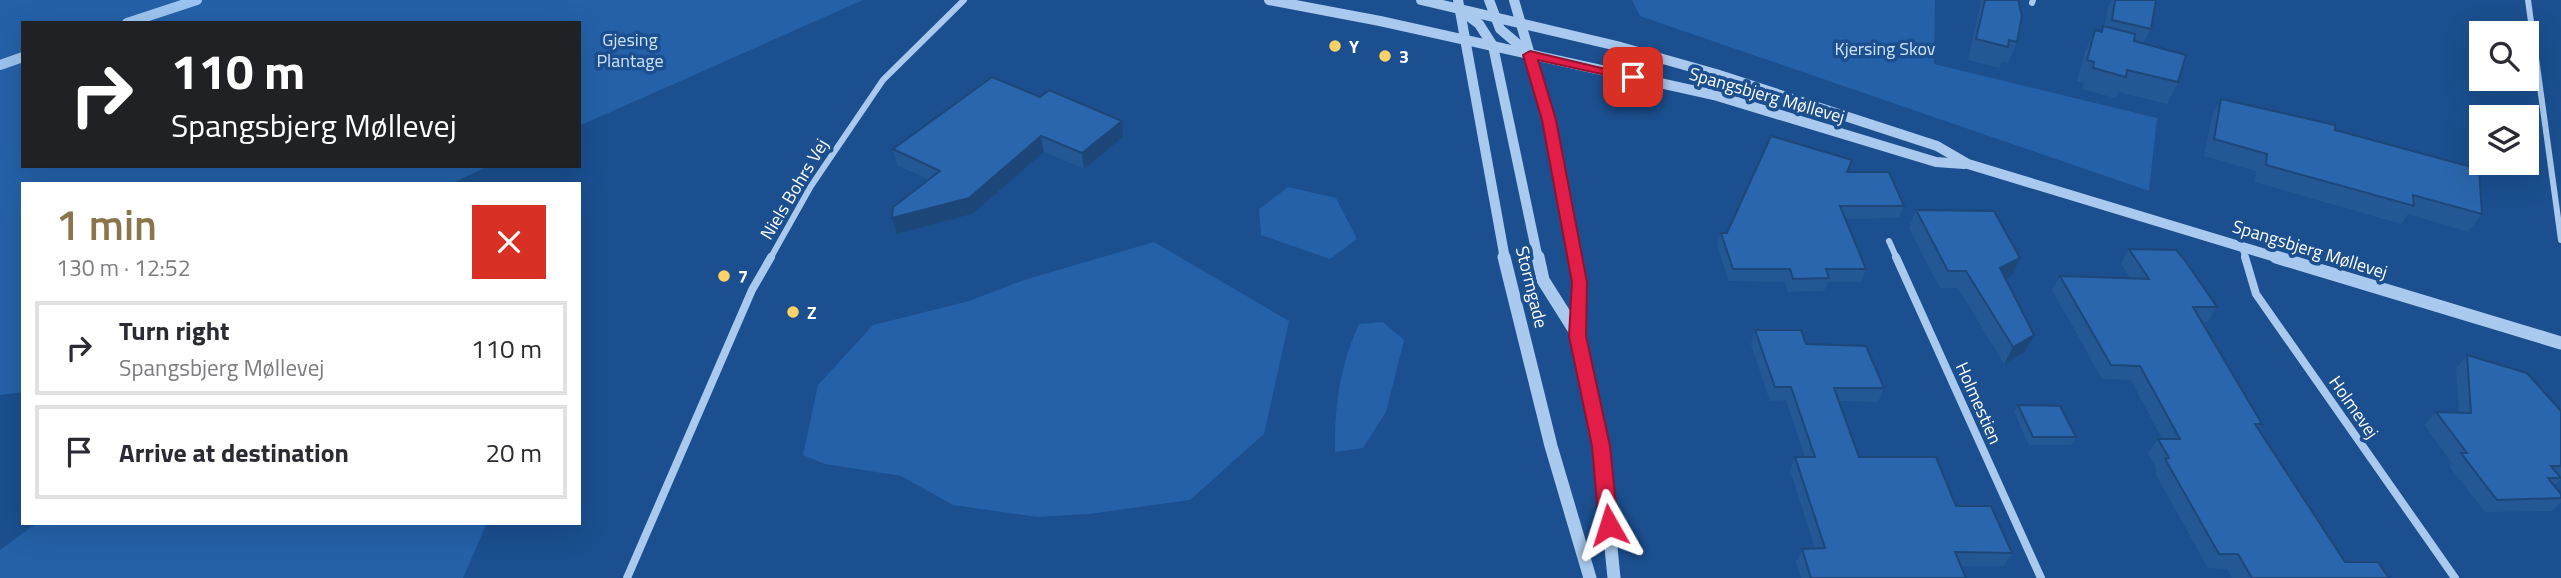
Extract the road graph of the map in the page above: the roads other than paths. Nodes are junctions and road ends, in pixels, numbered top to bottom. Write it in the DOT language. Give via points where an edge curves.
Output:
graph roads {
  1 [pos="964,0"];
  2 [pos="1269,0"];
  3 [pos="1421,0"];
  4 [pos="1489,0"];
  5 [pos="1514,0"];
  6 [pos="2528,0"];
  7 [pos="1459,5"];
  8 [pos="1494,17"];
  9 [pos="1521,24"];
  10 [pos="1466,40"];
  11 [pos="1493,46"];
  12 [pos="1530,55"];
  13 [pos="1968,164"];
  14 [pos="2561,240"];
  15 [pos="1889,241"];
  16 [pos="2242,247"];
  17 [pos="1577,336"];
  18 [pos="2561,343"];
  19 [pos="628,578"];
  20 [pos="1591,578"];
  21 [pos="1614,578"];
  22 [pos="2041,578"];
  23 [pos="2455,578"];
  1 -- 19 [label="street, Niels Bohrs Vej" via="883,80 811,186 752,290"];
  2 -- 10 [label="street, Spangsbjerg Møllevej"];
  3 -- 7 [label="street, Spangsbjerg Møllevej"];
  4 -- 8 [label="street"];
  5 -- 9 [label="street, Stormgade"];
  6 -- 14 [label="street"];
  7 -- 8 [label="street, Spangsbjerg Møllevej"];
  7 -- 10 [label="street, Stormgade"];
  7 -- 11 [label="street"];
  8 -- 9 [label="street, Spangsbjerg Møllevej"];
  8 -- 12 [label="street" via="1500,29"];
  9 -- 12 [label="street, Stormgade"];
  9 -- 13 [label="street, Spangsbjerg Møllevej" via="1717,74 1937,146"];
  10 -- 11 [label="street, Spangsbjerg Møllevej"];
  10 -- 20 [label="street, Stormgade" via="1499,235 1551,446"];
  11 -- 12 [label="street, Spangsbjerg Møllevej"];
  11 -- 17 [label="street" via="1543,280"];
  12 -- 13 [label="street, Spangsbjerg Møllevej" via="1714,96 1936,162"];
  12 -- 17 [label="street, Stormgade" via="1549,120 1580,282"];
  13 -- 16 [label="street, Spangsbjerg Møllevej"];
  15 -- 22 [label="street, Holmestien"];
  16 -- 18 [label="street, Spangsbjerg Møllevej"];
  16 -- 23 [label="street, Holmevej" via="2256,294"];
  17 -- 21 [label="street, Stormgade" via="1601,446"];
}
